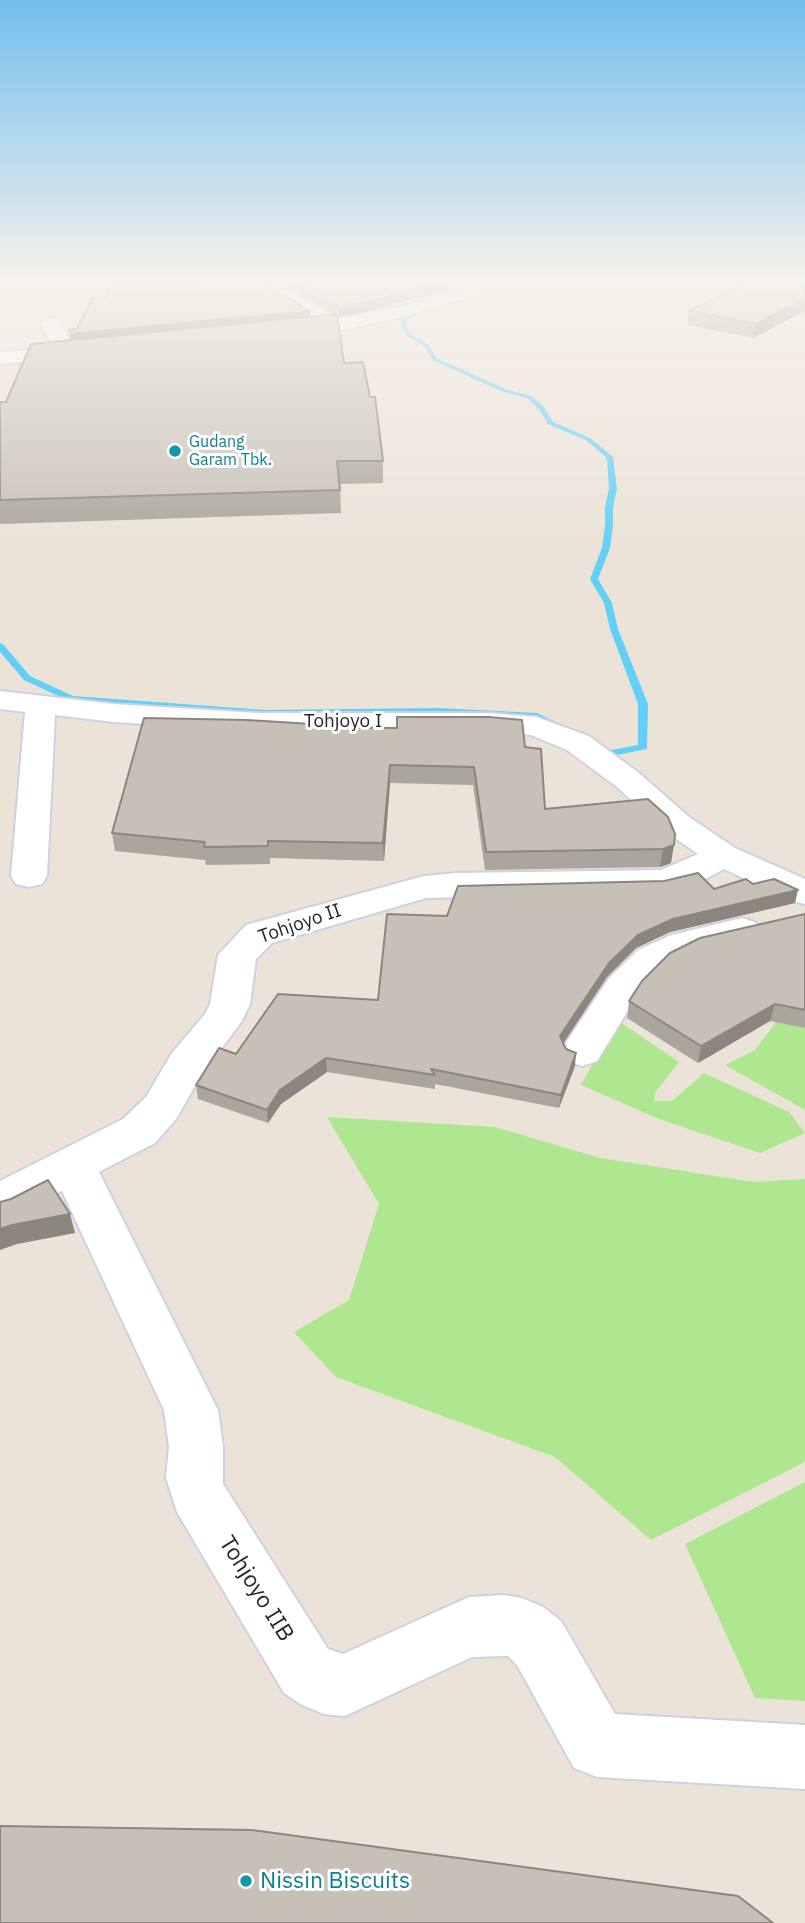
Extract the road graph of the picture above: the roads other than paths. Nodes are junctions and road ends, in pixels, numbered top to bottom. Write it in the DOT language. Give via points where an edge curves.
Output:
graph roads {
  1 [pos="0,700"];
  2 [pos="41,705"];
  3 [pos="723,855"];
  4 [pos="29,876"];
  5 [pos="805,893"];
  6 [pos="805,915"];
  7 [pos="582,1051"];
  8 [pos="73,1165"];
  9 [pos="0,1202"];
  10 [pos="805,1757"];
  1 -- 2 [label="street, Tohjoyo I"];
  2 -- 3 [label="street, Tohjoyo I" via="257,722 536,726 578,743 677,824"];
  2 -- 4 [label="street"];
  3 -- 5 [label="street, Tohjoyo I"];
  3 -- 8 [label="street, Tohjoyo II" via="662,881 424,887 260,934 237,955 230,1004 222,1021 187,1064 161,1108 139,1131"];
  6 -- 7 [label="street" via="684,944 652,959 623,987"];
  8 -- 9 [label="street, Tohjoyo II"];
  8 -- 10 [label="street, Tohjoyo IIB" via="191,1410 197,1493 306,1671 324,1683 345,1685 470,1627 522,1628 539,1643 597,1745"];
}
